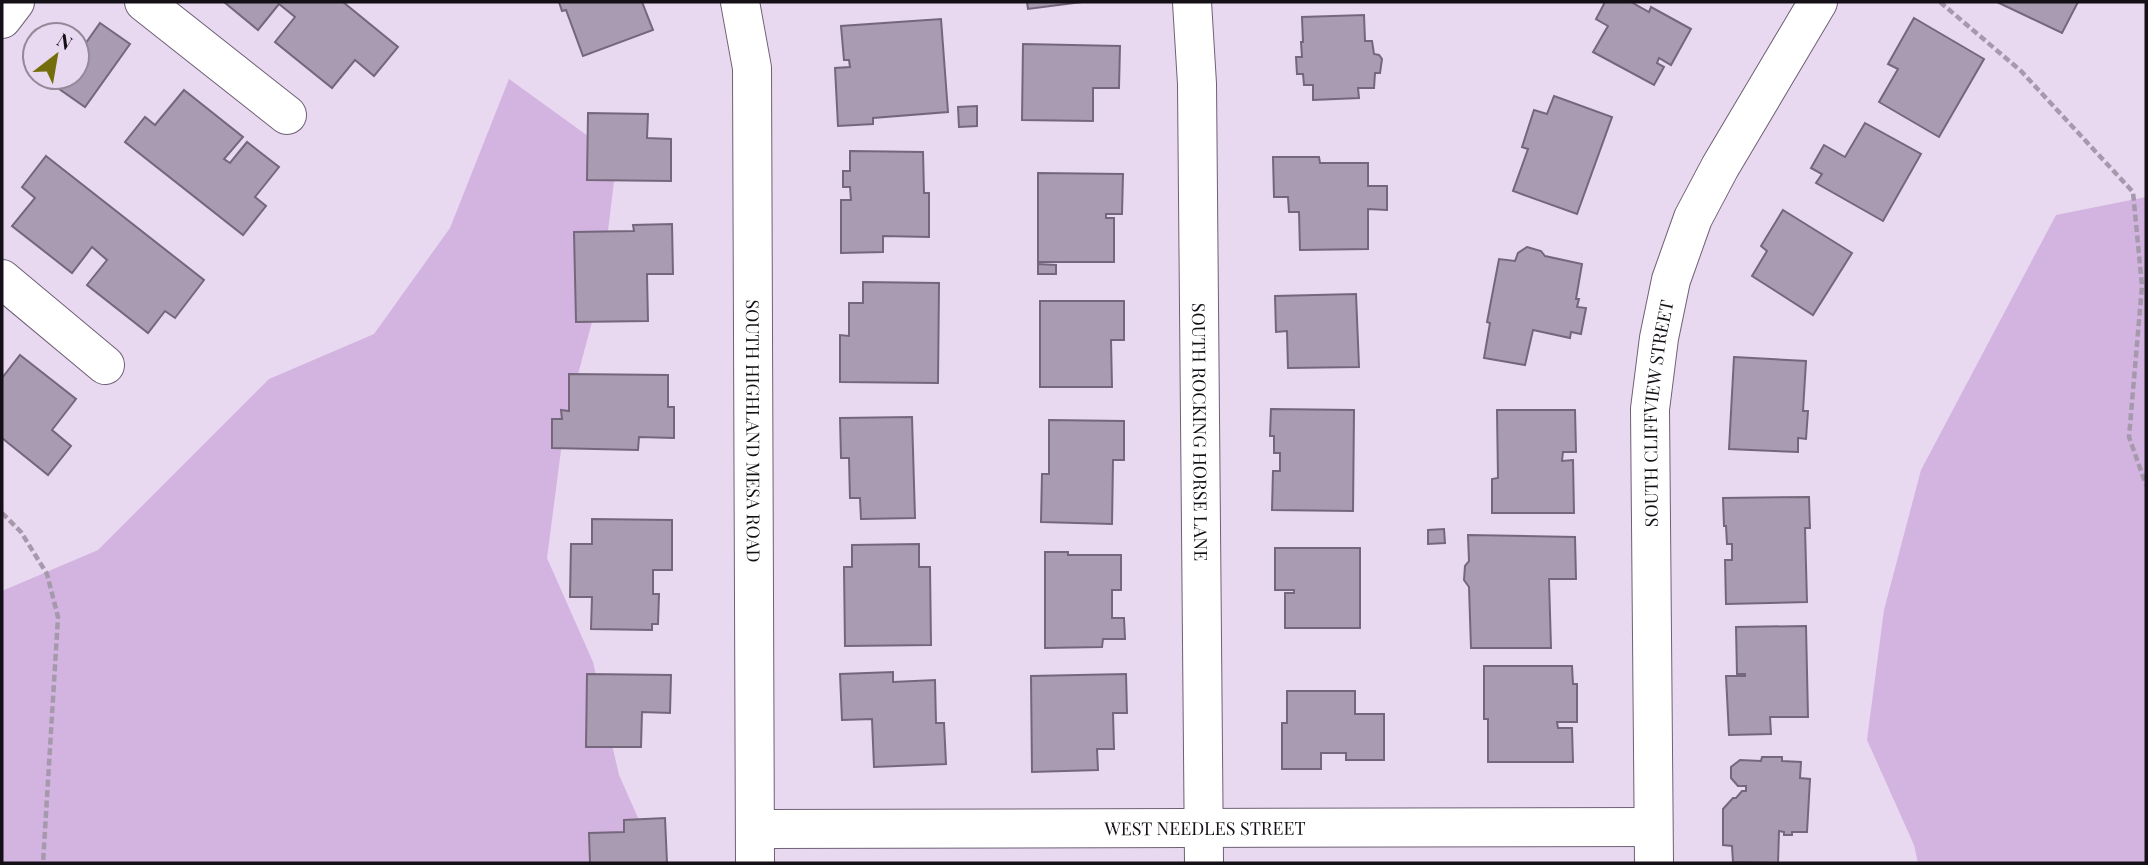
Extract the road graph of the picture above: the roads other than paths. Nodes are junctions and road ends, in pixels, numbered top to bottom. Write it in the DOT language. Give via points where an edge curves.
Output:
graph roads {
  1 [pos="16,2"];
  2 [pos="144,2"];
  3 [pos="740,2"];
  4 [pos="1192,2"];
  5 [pos="1818,2"];
  6 [pos="2,19"];
  7 [pos="287,115"];
  8 [pos="2,279"];
  9 [pos="105,365"];
  10 [pos="1653,845"];
  11 [pos="755,846"];
  12 [pos="1204,846"];
  1 -- 6 [label="street"];
  2 -- 7 [label="street"];
  3 -- 11 [label="street, SOUTH HIGHLAND MESA ROAD" via="752,68"];
  4 -- 12 [label="street, SOUTH ROCKING HORSE LANE" via="1197,84"];
  5 -- 10 [label="street, SOUTH CLIFFVIEW STREET" via="1693,218 1661,326 1650,409"];
  8 -- 9 [label="street"];
  10 -- 12 [label="street, WEST NEEDLES STREET"];
  11 -- 12 [label="street, WEST NEEDLES STREET"];
}
